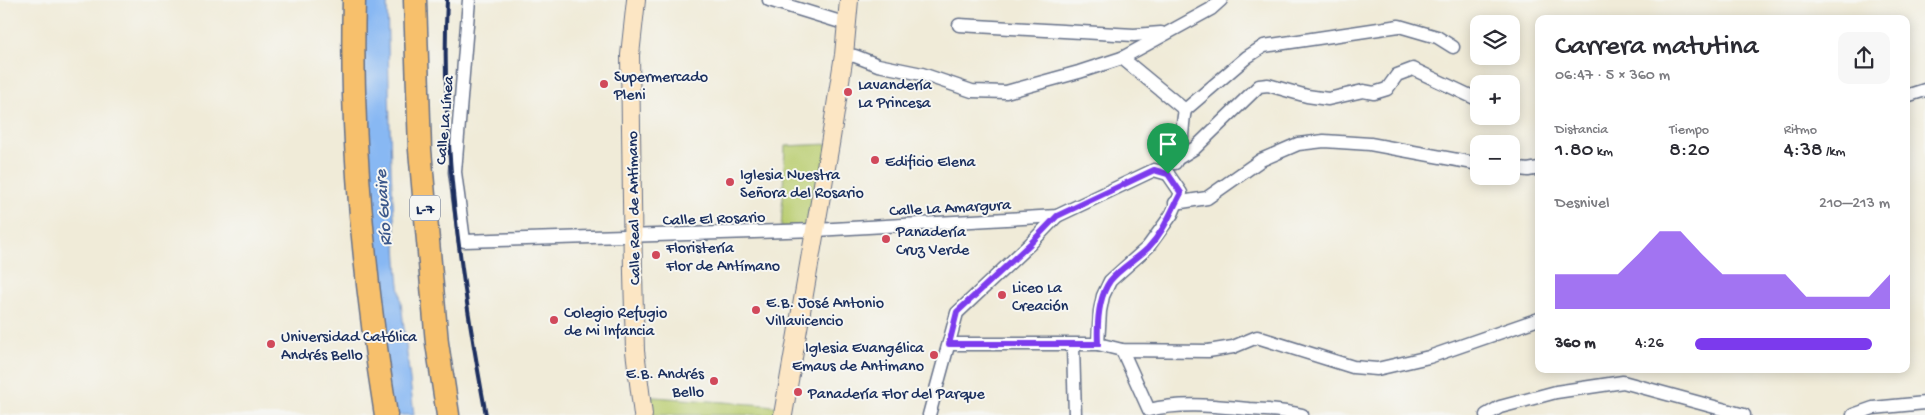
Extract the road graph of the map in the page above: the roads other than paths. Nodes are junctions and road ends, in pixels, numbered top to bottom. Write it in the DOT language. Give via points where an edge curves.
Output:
graph roads {
  1 [pos="354,0"];
  2 [pos="416,0"];
  3 [pos="469,0"];
  4 [pos="636,0"];
  5 [pos="769,0"];
  6 [pos="849,0"];
  7 [pos="1221,0"];
  8 [pos="847,24"];
  9 [pos="959,25"];
  10 [pos="1167,33"];
  11 [pos="1454,47"];
  12 [pos="844,55"];
  13 [pos="1122,58"];
  14 [pos="1925,90"];
  15 [pos="1910,95"];
  16 [pos="1470,96"];
  17 [pos="1185,110"];
  18 [pos="1177,159"];
  19 [pos="1470,162"];
  20 [pos="1520,169"];
  21 [pos="1535,169"];
  22 [pos="1168,174"];
  23 [pos="1175,203"];
  24 [pos="1057,216"];
  25 [pos="816,230"];
  26 [pos="634,237"];
  27 [pos="464,241"];
  28 [pos="1535,320"];
  29 [pos="949,344"];
  30 [pos="1098,344"];
  31 [pos="1073,346"];
  32 [pos="1122,350"];
  33 [pos="1925,403"];
  34 [pos="386,415"];
  35 [pos="448,415"];
  36 [pos="643,415"];
  37 [pos="783,415"];
  38 [pos="929,415"];
  39 [pos="1076,415"];
  40 [pos="1302,415"];
  41 [pos="1488,415"];
  42 [pos="1744,415"];
  43 [pos="1853,415"];
  1 -- 34 [label="highway" via="361,223 370,312"];
  2 -- 35 [label="highway, L-7" via="420,150 437,344"];
  3 -- 27 [label="street, Calle La Línea" via="455,172"];
  4 -- 26 [label="street, Calle Real de Antímano" via="630,55"];
  5 -- 8 [label="street"];
  6 -- 8 [label="street"];
  7 -- 10 [label="street"];
  8 -- 12 [label="street"];
  9 -- 10 [label="street" via="1134,35"];
  10 -- 13 [label="street"];
  11 -- 17 [label="street" via="1437,37 1399,26 1264,46"];
  12 -- 13 [label="street" via="986,93 1012,90"];
  12 -- 25 [label="street"];
  13 -- 17 [label="street"];
  14 -- 15 [label="street"];
  16 -- 18 [label="street" via="1414,69 1397,75 1387,89 1328,99 1268,85 1259,86 1195,148"];
  17 -- 18 [label="street" via="1182,145"];
  18 -- 22 [label="street"];
  19 -- 23 [label="street" via="1370,144 1324,140 1298,144 1260,160 1206,198"];
  20 -- 21 [label="street"];
  22 -- 23 [label="street" via="1181,193"];
  22 -- 24 [label="street, Calle La Amargura" via="1154,170"];
  23 -- 30 [label="street" via="1172,214 1148,247 1110,281 1100,311"];
  24 -- 25 [label="street, Calle La Amargura"];
  24 -- 29 [label="street, Calle La Amargura" via="957,312"];
  25 -- 26 [label="street, Calle El Rosario"];
  25 -- 37 [label="street"];
  26 -- 27 [label="street, Calle El Rosario"];
  26 -- 36 [label="street, Calle Real de Antímano" via="635,351"];
  28 -- 32 [label="street" via="1429,357 1377,369 1353,368 1257,337 1208,351"];
  29 -- 31 [label="street"];
  29 -- 38 [label="street, Calle La Amargura"];
  30 -- 31 [label="street"];
  30 -- 32 [label="street"];
  31 -- 39 [label="street"];
  32 -- 40 [label="street" via="1149,410 1167,406 1216,405"];
  33 -- 43 [label="street" via="1873,408"];
  41 -- 42 [label="street" via="1500,407 1556,392 1623,382"];
}
